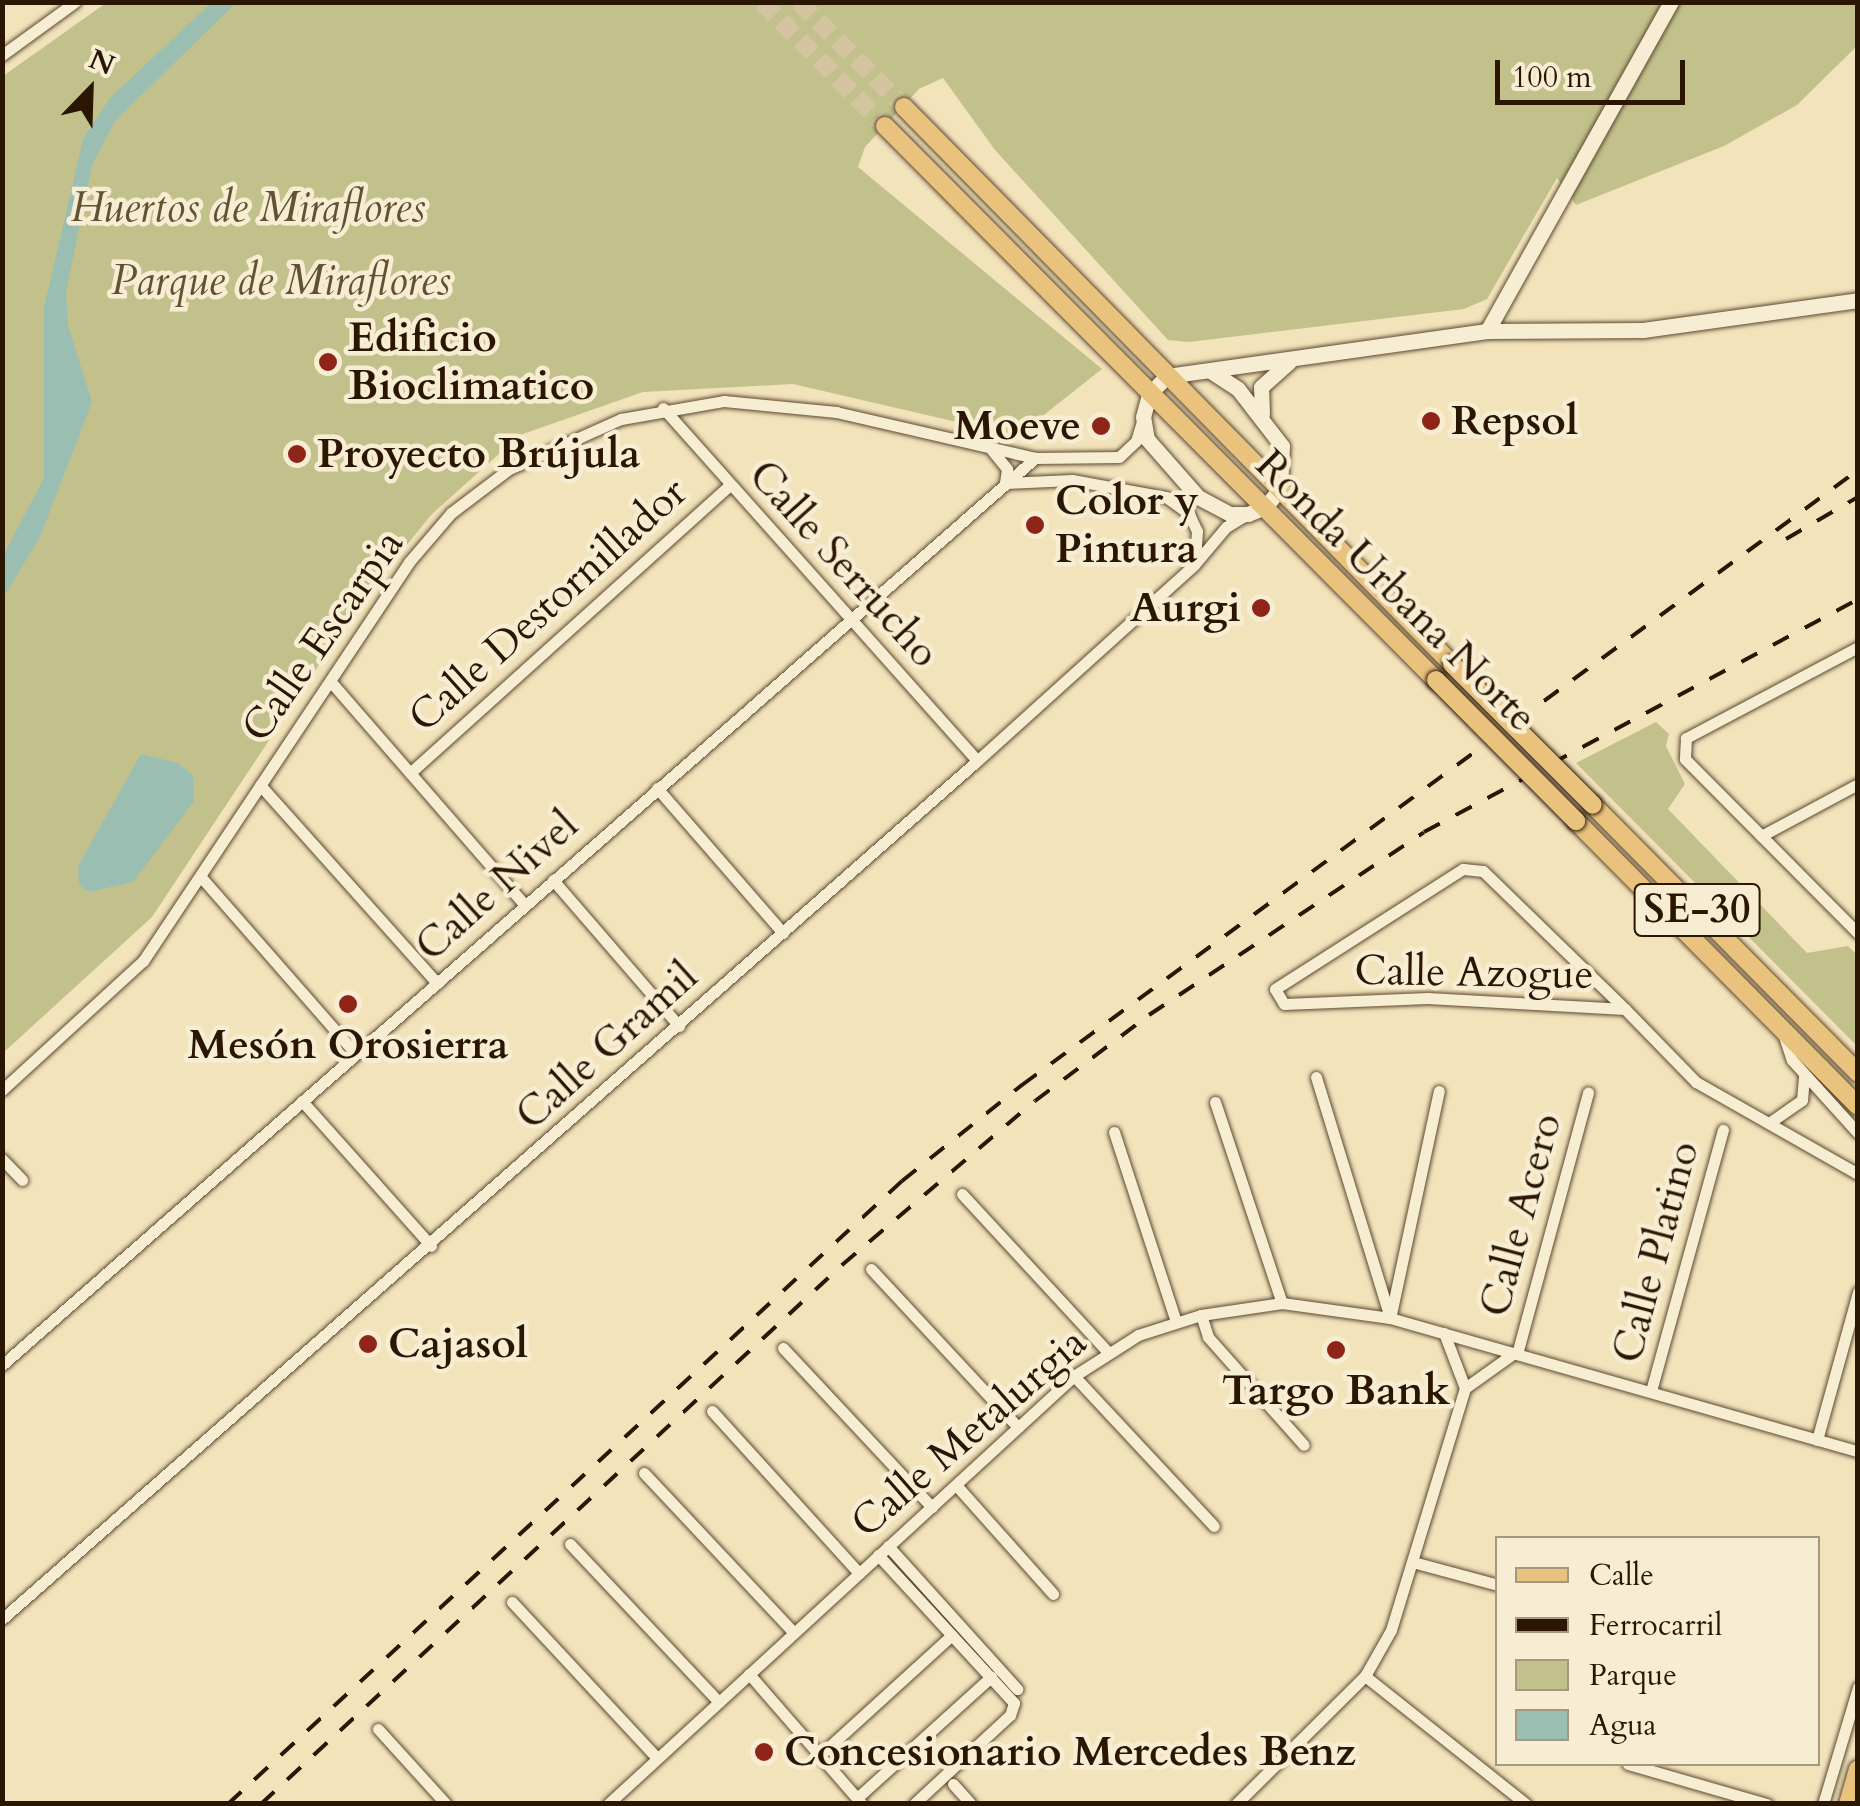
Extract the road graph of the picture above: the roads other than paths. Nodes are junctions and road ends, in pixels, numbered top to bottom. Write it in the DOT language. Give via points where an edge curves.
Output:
graph roads {
  1 [pos="75,2"];
  2 [pos="1671,2"];
  3 [pos="2,55"];
  4 [pos="904,107"];
  5 [pos="885,126"];
  6 [pos="1858,300"];
  7 [pos="1488,330"];
  8 [pos="1306,354"];
  9 [pos="1212,372"];
  10 [pos="1166,376"];
  11 [pos="1149,394"];
  12 [pos="663,408"];
  13 [pos="1262,414"];
  14 [pos="1143,417"];
  15 [pos="986,444"];
  16 [pos="1035,458"];
  17 [pos="1005,483"];
  18 [pos="730,485"];
  19 [pos="1280,489"];
  20 [pos="1256,511"];
  21 [pos="1194,565"];
  22 [pos="849,621"];
  23 [pos="1858,647"];
  24 [pos="330,682"];
  25 [pos="978,762"];
  26 [pos="410,773"];
  27 [pos="260,784"];
  28 [pos="1858,784"];
  29 [pos="657,788"];
  30 [pos="1761,836"];
  31 [pos="201,877"];
  32 [pos="553,880"];
  33 [pos="525,905"];
  34 [pos="1855,928"];
  35 [pos="784,933"];
  36 [pos="436,983"];
  37 [pos="1625,1009"];
  38 [pos="679,1026"];
  39 [pos="1782,1029"];
  40 [pos="356,1054"];
  41 [pos="1803,1071"];
  42 [pos="1858,1073"];
  43 [pos="1316,1077"];
  44 [pos="2,1090"];
  45 [pos="1439,1091"];
  46 [pos="1588,1092"];
  47 [pos="302,1102"];
  48 [pos="1215,1102"];
  49 [pos="1858,1106"];
  50 [pos="1769,1123"];
  51 [pos="1723,1130"];
  52 [pos="1114,1132"];
  53 [pos="1858,1132"];
  54 [pos="1812,1147"];
  55 [pos="2,1158"];
  56 [pos="1858,1160"];
  57 [pos="1858,1174"];
  58 [pos="22,1180"];
  59 [pos="962,1194"];
  60 [pos="430,1246"];
  61 [pos="870,1269"];
  62 [pos="1858,1292"];
  63 [pos="1282,1303"];
  64 [pos="1201,1315"];
  65 [pos="1390,1318"];
  66 [pos="1176,1322"];
  67 [pos="1444,1333"];
  68 [pos="1491,1346"];
  69 [pos="783,1348"];
  70 [pos="1108,1352"];
  71 [pos="1516,1354"];
  72 [pos="2,1365"];
  73 [pos="1482,1372"];
  74 [pos="1074,1376"];
  75 [pos="1465,1388"];
  76 [pos="1651,1392"];
  77 [pos="712,1411"];
  78 [pos="1018,1427"];
  79 [pos="1817,1440"];
  80 [pos="1304,1445"];
  81 [pos="1856,1448"];
  82 [pos="644,1473"];
  83 [pos="956,1485"];
  84 [pos="932,1507"];
  85 [pos="1214,1526"];
  86 [pos="570,1544"];
  87 [pos="888,1546"];
  88 [pos="878,1555"];
  89 [pos="1413,1562"];
  90 [pos="859,1573"];
  91 [pos="1495,1584"];
  92 [pos="1053,1594"];
  93 [pos="512,1602"];
  94 [pos="2,1619"];
  95 [pos="794,1633"];
  96 [pos="952,1635"];
  97 [pos="749,1674"];
  98 [pos="1365,1676"];
  99 [pos="991,1677"];
  100 [pos="1858,1687"];
  101 [pos="1018,1689"];
  102 [pos="719,1702"];
  103 [pos="378,1729"];
  104 [pos="820,1755"];
  105 [pos="657,1758"];
  106 [pos="1635,1766"];
  107 [pos="1858,1769"];
  108 [pos="953,1784"];
  109 [pos="860,1801"];
  110 [pos="446,1804"];
  111 [pos="608,1804"];
  112 [pos="914,1804"];
  113 [pos="971,1804"];
  114 [pos="1236,1804"];
  115 [pos="1526,1804"];
  116 [pos="1767,1804"];
  117 [pos="1823,1804"];
  118 [pos="1848,1804"];
  1 -- 3 [label="street"];
  2 -- 7 [label="street"];
  4 -- 10 [label="main road, Ronda Urbana Norte"];
  5 -- 11 [label="main road, Ronda Urbana Norte"];
  6 -- 7 [label="street" via="1643,330"];
  7 -- 8 [label="street"];
  8 -- 9 [label="street"];
  8 -- 13 [label="street" via="1267,377"];
  9 -- 10 [label="street"];
  9 -- 13 [label="street"];
  10 -- 11 [label="street"];
  10 -- 19 [label="main road, Ronda Urbana Norte"];
  11 -- 14 [label="street"];
  11 -- 20 [label="main road, Ronda Urbana Norte"];
  12 -- 15 [label="street, Calle Escarpia" via="724,401 790,405"];
  12 -- 18 [label="street, Calle Serrucho"];
  12 -- 24 [label="street, Calle Escarpia" via="577,434 509,468 451,513 390,588"];
  13 -- 19 [label="street" via="1282,446"];
  14 -- 16 [label="street, Calle Escarpia" via="1130,450 1095,460"];
  14 -- 20 [label="street" via="1147,439 1177,479 1212,507"];
  15 -- 16 [label="street, Calle Escarpia"];
  15 -- 17 [label="street" via="1000,456"];
  16 -- 17 [label="street, Calle Nivel"];
  17 -- 21 [label="street" via="1072,480 1166,496 1197,530"];
  17 -- 22 [label="street, Calle Nivel"];
  18 -- 22 [label="street, Calle Serrucho"];
  18 -- 26 [label="street, Calle Destornillador"];
  19 -- 20 [label="street"];
  19 -- 42 [label="main road, Ronda Urbana Norte / SE-30, bridge"];
  20 -- 21 [label="street, Calle Gramil" via="1226,527"];
  20 -- 39 [label="main road, Ronda Urbana Norte / SE-30, bridge" via="1436,680"];
  21 -- 25 [label="street, Calle Gramil"];
  22 -- 25 [label="street, Calle Serrucho"];
  22 -- 29 [label="street, Calle Nivel"];
  23 -- 30 [label="street" via="1686,738 1684,760"];
  24 -- 26 [label="street"];
  24 -- 27 [label="street, Calle Escarpia"];
  25 -- 35 [label="street, Calle Gramil"];
  26 -- 33 [label="street"];
  27 -- 31 [label="street, Calle Escarpia"];
  27 -- 36 [label="street"];
  28 -- 30 [label="street"];
  29 -- 32 [label="street, Calle Nivel"];
  29 -- 35 [label="street"];
  30 -- 34 [label="street"];
  31 -- 40 [label="street"];
  31 -- 44 [label="street, Calle Escarpia" via="143,961"];
  32 -- 33 [label="street, Calle Nivel"];
  32 -- 38 [label="street"];
  33 -- 36 [label="street, Calle Nivel"];
  35 -- 38 [label="street, Calle Gramil"];
  36 -- 40 [label="street, Calle Nivel"];
  37 -- 37 [label="street, Calle Azogue" via="1427,998 1284,1004 1275,988 1464,868 1482,871"];
  37 -- 50 [label="street, Calle Azogue" via="1696,1082"];
  38 -- 60 [label="street, Calle Gramil"];
  39 -- 41 [label="street"];
  39 -- 49 [label="main road, Ronda Urbana Norte / SE-30"];
  40 -- 47 [label="street, Calle Nivel"];
  41 -- 50 [label="street" via="1802,1100"];
  41 -- 53 [label="street"];
  43 -- 65 [label="street"];
  45 -- 65 [label="street"];
  46 -- 71 [label="street, Calle Acero"];
  47 -- 60 [label="street"];
  47 -- 72 [label="street, Calle Nivel"];
  48 -- 63 [label="street"];
  50 -- 54 [label="street, Calle Azogue"];
  51 -- 76 [label="street, Calle Platino"];
  52 -- 66 [label="street"];
  54 -- 56 [label="street"];
  54 -- 57 [label="street"];
  55 -- 58 [label="street"];
  59 -- 70 [label="street"];
  60 -- 94 [label="street, Calle Gramil"];
  61 -- 78 [label="street"];
  62 -- 79 [label="street"];
  63 -- 64 [label="street, Calle Metalurgia"];
  63 -- 65 [label="street, Calle Metalurgia"];
  64 -- 66 [label="street, Calle Metalurgia"];
  64 -- 80 [label="street" via="1208,1337"];
  65 -- 67 [label="street, Calle Metalurgia"];
  66 -- 70 [label="street, Calle Metalurgia"];
  67 -- 68 [label="street, Calle Metalurgia"];
  67 -- 75 [label="street"];
  68 -- 71 [label="street, Calle Metalurgia"];
  68 -- 73 [label="street"];
  69 -- 84 [label="street"];
  70 -- 74 [label="street, Calle Metalurgia"];
  71 -- 73 [label="street"];
  71 -- 76 [label="street, Calle Metalurgia"];
  73 -- 75 [label="street"];
  74 -- 78 [label="street, Calle Metalurgia"];
  74 -- 85 [label="street"];
  75 -- 89 [label="street"];
  76 -- 79 [label="street, Calle Metalurgia"];
  77 -- 90 [label="street"];
  78 -- 83 [label="street, Calle Metalurgia"];
  79 -- 81 [label="street, Calle Metalurgia"];
  82 -- 95 [label="street"];
  83 -- 84 [label="street, Calle Metalurgia"];
  83 -- 92 [label="street"];
  84 -- 87 [label="street, Calle Metalurgia"];
  86 -- 102 [label="street"];
  87 -- 88 [label="street, Calle Metalurgia"];
  87 -- 101 [label="street"];
  88 -- 90 [label="street, Calle Metalurgia"];
  88 -- 96 [label="street"];
  89 -- 91 [label="street"];
  89 -- 98 [label="street" via="1391,1630"];
  90 -- 95 [label="street, Calle Metalurgia"];
  93 -- 105 [label="street"];
  95 -- 97 [label="street, Calle Metalurgia"];
  96 -- 99 [label="street"];
  96 -- 104 [label="street"];
  97 -- 102 [label="street, Calle Metalurgia"];
  97 -- 104 [label="street"];
  98 -- 114 [label="street"];
  98 -- 115 [label="street"];
  99 -- 109 [label="street"];
  99 -- 112 [label="street" via="1014,1709"];
  100 -- 117 [label="street"];
  102 -- 105 [label="street, Calle Metalurgia"];
  103 -- 110 [label="street"];
  104 -- 109 [label="street"];
  105 -- 111 [label="street, Calle Metalurgia"];
  106 -- 116 [label="street"];
  107 -- 118 [label="main road"];
  108 -- 113 [label="street"];
}
